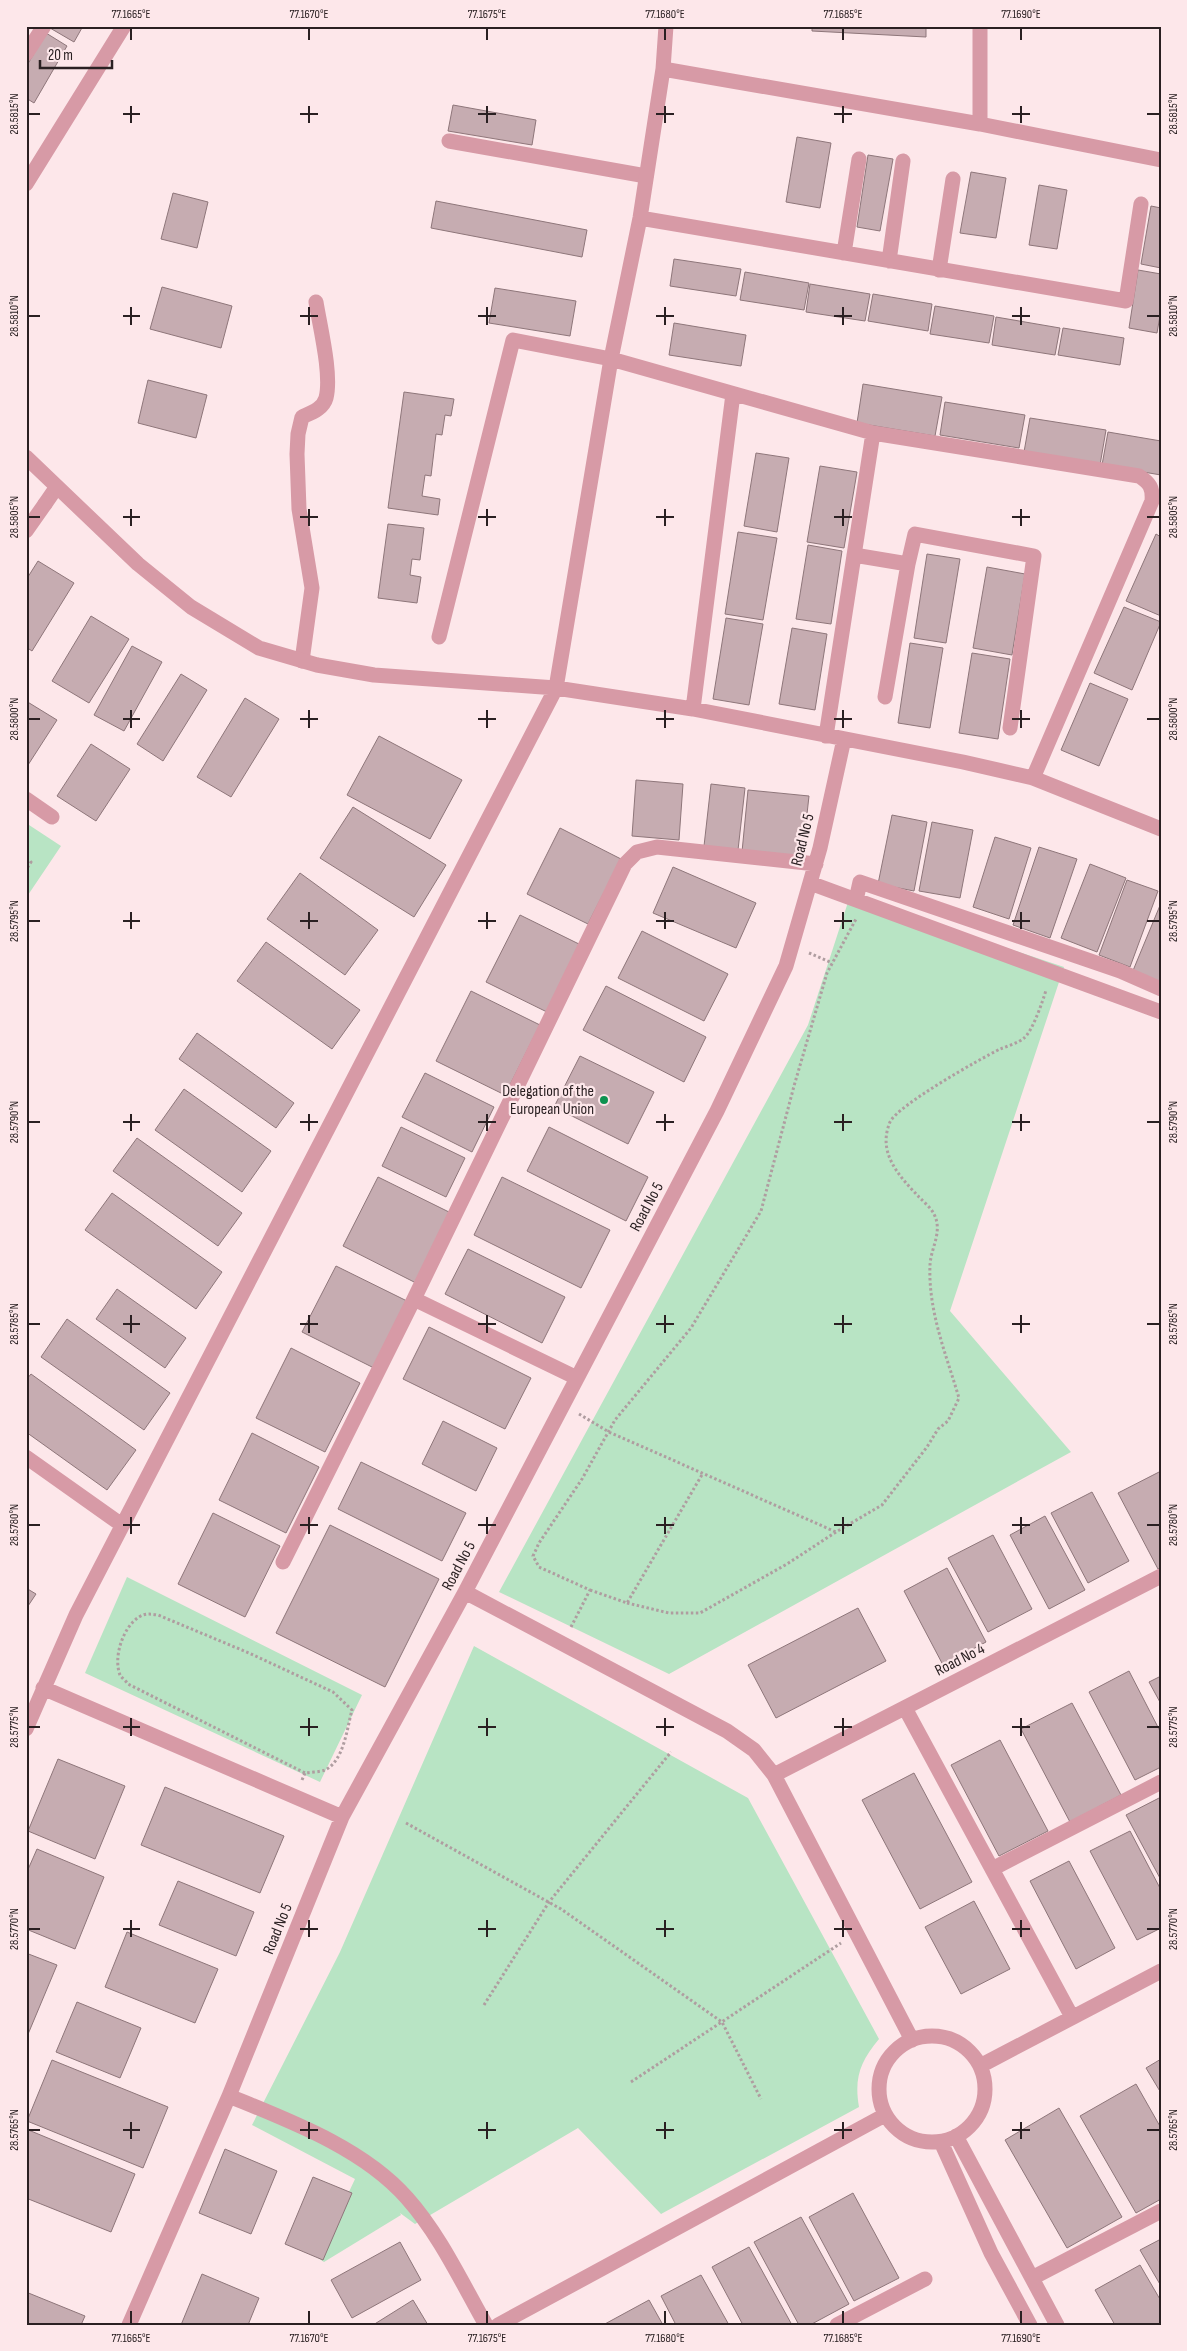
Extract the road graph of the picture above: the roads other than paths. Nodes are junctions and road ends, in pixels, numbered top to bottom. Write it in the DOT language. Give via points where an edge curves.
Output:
graph roads {
  1 [pos="44,26"];
  2 [pos="124,26"];
  3 [pos="666,26"];
  4 [pos="980,26"];
  5 [pos="26,54"];
  6 [pos="663,70"];
  7 [pos="980,124"];
  8 [pos="449,141"];
  9 [pos="860,159"];
  10 [pos="1161,160"];
  11 [pos="903,161"];
  12 [pos="646,176"];
  13 [pos="953,179"];
  14 [pos="26,184"];
  15 [pos="1141,204"];
  16 [pos="640,218"];
  17 [pos="844,253"];
  18 [pos="889,261"];
  19 [pos="939,270"];
  20 [pos="316,302"];
  21 [pos="611,359"];
  22 [pos="733,394"];
  23 [pos="873,433"];
  24 [pos="26,457"];
  25 [pos="1143,479"];
  26 [pos="1161,482"];
  27 [pos="56,488"];
  28 [pos="26,531"];
  29 [pos="854,555"];
  30 [pos="908,564"];
  31 [pos="439,637"];
  32 [pos="302,661"];
  33 [pos="556,688"];
  34 [pos="885,697"];
  35 [pos="692,709"];
  36 [pos="1010,728"];
  37 [pos="826,736"];
  38 [pos="844,739"];
  39 [pos="1033,778"];
  40 [pos="26,799"];
  41 [pos="52,817"];
  42 [pos="1161,829"];
  43 [pos="816,864"];
  44 [pos="810,883"];
  45 [pos="856,900"];
  46 [pos="1161,989"];
  47 [pos="1161,1012"];
  48 [pos="414,1299"];
  49 [pos="577,1378"];
  50 [pos="26,1457"];
  51 [pos="122,1525"];
  52 [pos="283,1562"];
  53 [pos="1161,1576"];
  54 [pos="465,1592"];
  55 [pos="43,1688"];
  56 [pos="905,1708"];
  57 [pos="26,1729"];
  58 [pos="774,1775"];
  59 [pos="1161,1782"];
  60 [pos="342,1817"];
  61 [pos="992,1869"];
  62 [pos="1161,1971"];
  63 [pos="1072,2017"];
  64 [pos="912,2040"];
  65 [pos="980,2066"];
  66 [pos="230,2096"];
  67 [pos="885,2115"];
  68 [pos="956,2136"];
  69 [pos="941,2142"];
  70 [pos="1161,2211"];
  71 [pos="1032,2278"];
  72 [pos="925,2279"];
  73 [pos="129,2325"];
  74 [pos="486,2325"];
  75 [pos="498,2325"];
  76 [pos="837,2325"];
  77 [pos="1030,2325"];
  78 [pos="1057,2325"];
  1 -- 5 [label="street"];
  2 -- 14 [label="street"];
  3 -- 6 [label="street"];
  4 -- 7 [label="street"];
  6 -- 7 [label="street"];
  6 -- 12 [label="street"];
  7 -- 10 [label="street"];
  8 -- 12 [label="street"];
  9 -- 17 [label="street"];
  11 -- 18 [label="street"];
  12 -- 16 [label="street"];
  13 -- 19 [label="street"];
  15 -- 19 [label="street" via="1126,301"];
  16 -- 17 [label="street"];
  16 -- 21 [label="street"];
  17 -- 18 [label="street"];
  18 -- 19 [label="street"];
  20 -- 32 [label="street" via="327,375 326,400 317,410 302,417 298,434 299,509 312,588"];
  21 -- 22 [label="street"];
  21 -- 31 [label="street" via="513,340"];
  21 -- 33 [label="street"];
  22 -- 23 [label="street"];
  22 -- 35 [label="street"];
  23 -- 25 [label="street"];
  23 -- 29 [label="street"];
  24 -- 27 [label="street"];
  25 -- 26 [label="street"];
  25 -- 39 [label="street" via="1153,490 1152,501"];
  27 -- 28 [label="street"];
  27 -- 32 [label="street" via="138,564 191,606 259,648"];
  29 -- 30 [label="street"];
  29 -- 37 [label="street"];
  30 -- 34 [label="street"];
  30 -- 36 [label="street" via="915,534 1034,556"];
  32 -- 33 [label="street" via="374,675"];
  33 -- 35 [label="street"];
  33 -- 51 [label="street"];
  35 -- 37 [label="street"];
  37 -- 38 [label="street"];
  38 -- 39 [label="street"];
  38 -- 43 [label="street, Road No 5"];
  39 -- 42 [label="street"];
  40 -- 41 [label="street"];
  43 -- 44 [label="street, Road No 5"];
  43 -- 48 [label="street" via="657,847 637,852 625,864"];
  44 -- 45 [label="street"];
  44 -- 49 [label="street, Road No 5" via="782,974 717,1111"];
  45 -- 46 [label="street" via="860,882"];
  45 -- 47 [label="street"];
  48 -- 49 [label="street"];
  48 -- 52 [label="street"];
  49 -- 54 [label="street, Road No 5"];
  50 -- 51 [label="street"];
  51 -- 55 [label="street"];
  53 -- 56 [label="street, Road No 4"];
  54 -- 58 [label="street" via="727,1731 754,1750"];
  54 -- 60 [label="street, Road No 5"];
  55 -- 57 [label="street"];
  55 -- 60 [label="street"];
  56 -- 58 [label="street, Road No 4"];
  56 -- 61 [label="street"];
  58 -- 64 [label="street"];
  59 -- 61 [label="street"];
  60 -- 66 [label="street, Road No 5"];
  61 -- 63 [label="street"];
  62 -- 63 [label="street"];
  63 -- 65 [label="street"];
  64 -- 65 [label="street" via="927,2036 951,2040 970,2052"];
  64 -- 67 [label="street" via="896,2049 885,2063 879,2080 879,2098"];
  65 -- 68 [label="street" via="984,2082 982,2106 970,2127"];
  66 -- 73 [label="street, Road No 5"];
  66 -- 74 [label="street" via="305,2127 388,2180 407,2198 428,2227"];
  67 -- 69 [label="street" via="908,2137 924,2142"];
  67 -- 75 [label="street"];
  68 -- 69 [label="street"];
  68 -- 71 [label="street"];
  69 -- 77 [label="street" via="991,2253"];
  70 -- 71 [label="street"];
  71 -- 78 [label="street"];
  72 -- 76 [label="street"];
}
